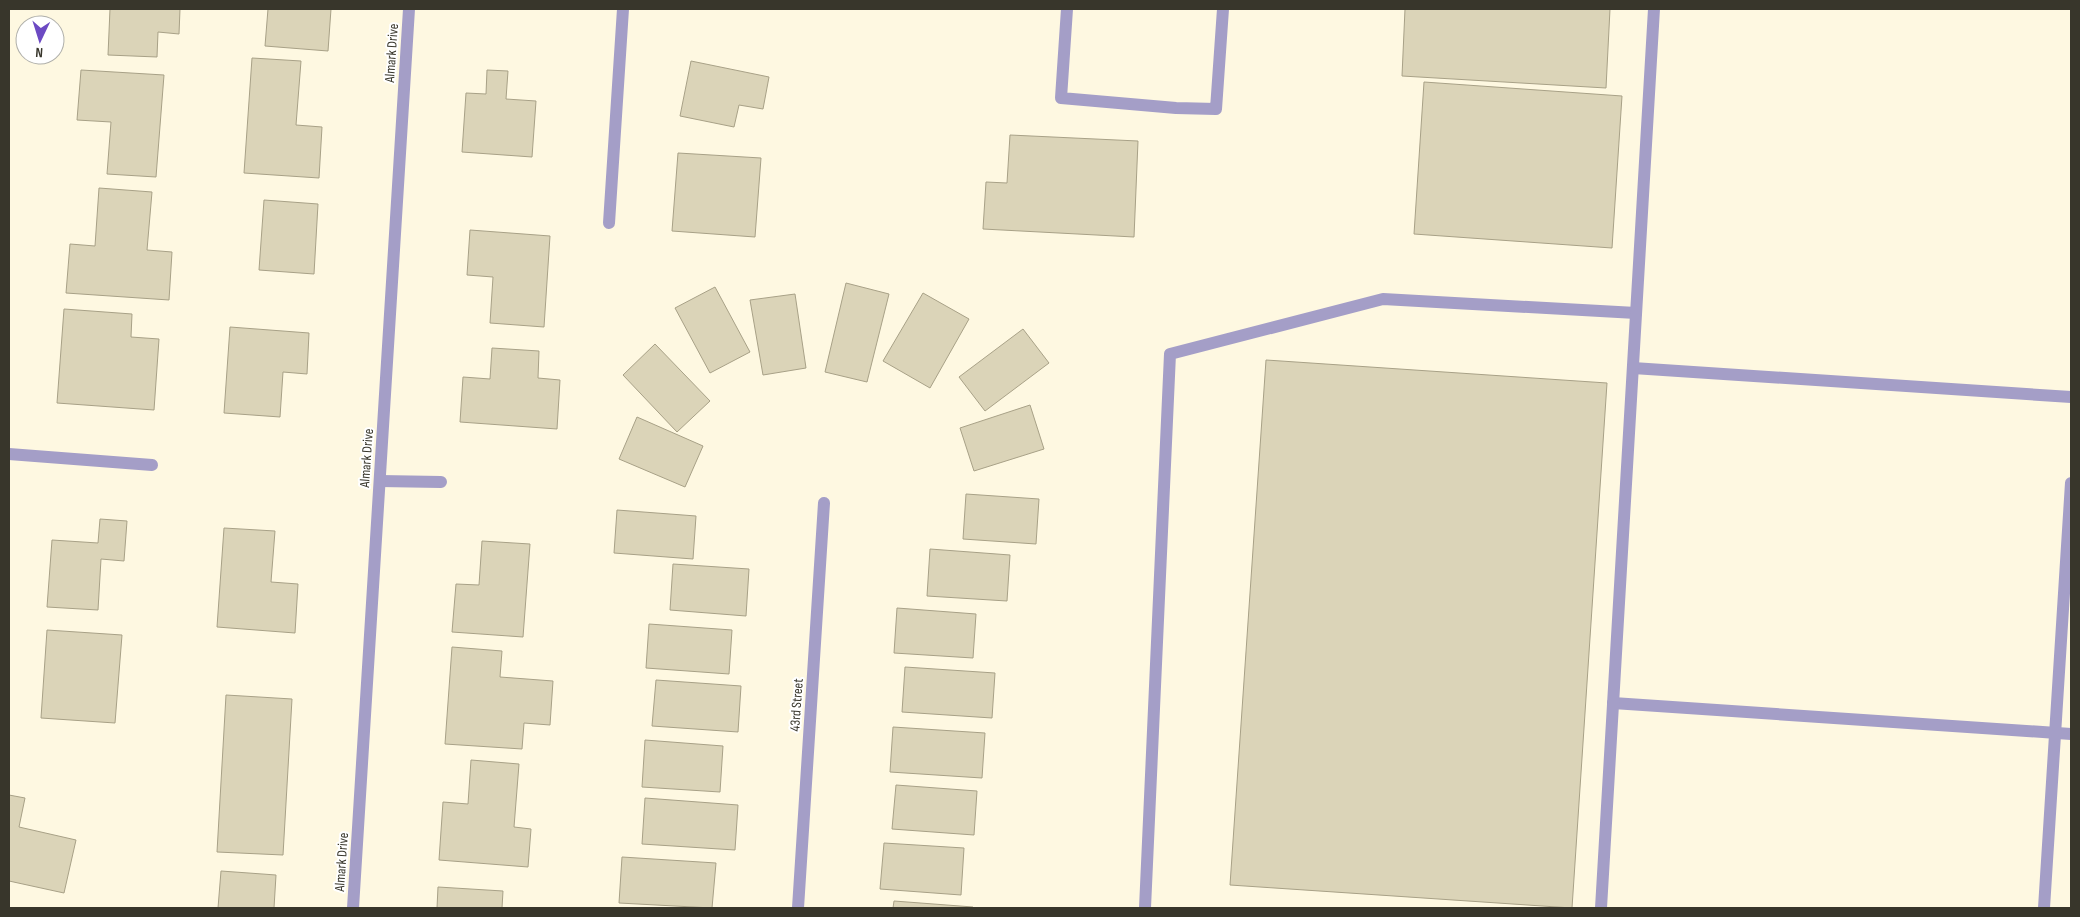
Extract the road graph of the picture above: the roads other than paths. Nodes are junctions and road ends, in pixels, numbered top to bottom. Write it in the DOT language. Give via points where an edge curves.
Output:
graph roads {
  1 [pos="409,9"];
  2 [pos="623,9"];
  3 [pos="1067,9"];
  4 [pos="1223,9"];
  5 [pos="1654,9"];
  6 [pos="609,223"];
  7 [pos="1636,313"];
  8 [pos="1633,368"];
  9 [pos="2071,396"];
  10 [pos="9,454"];
  11 [pos="152,465"];
  12 [pos="380,481"];
  13 [pos="441,482"];
  14 [pos="2071,483"];
  15 [pos="824,503"];
  16 [pos="1613,703"];
  17 [pos="2056,732"];
  18 [pos="2071,734"];
  19 [pos="353,908"];
  20 [pos="798,908"];
  21 [pos="1145,908"];
  22 [pos="1601,908"];
  23 [pos="2044,908"];
  1 -- 12 [label="street, Almark Drive"];
  2 -- 6 [label="street"];
  3 -- 4 [label="street" via="1061,98 1216,109"];
  5 -- 7 [label="street"];
  7 -- 8 [label="street"];
  7 -- 21 [label="street" via="1383,299 1170,354"];
  8 -- 9 [label="street"];
  8 -- 16 [label="street"];
  10 -- 11 [label="street"];
  12 -- 13 [label="street"];
  12 -- 19 [label="street, Almark Drive"];
  14 -- 17 [label="street"];
  15 -- 20 [label="street, 43rd Street"];
  16 -- 17 [label="street"];
  16 -- 22 [label="street"];
  17 -- 18 [label="street"];
  17 -- 23 [label="street"];
}
